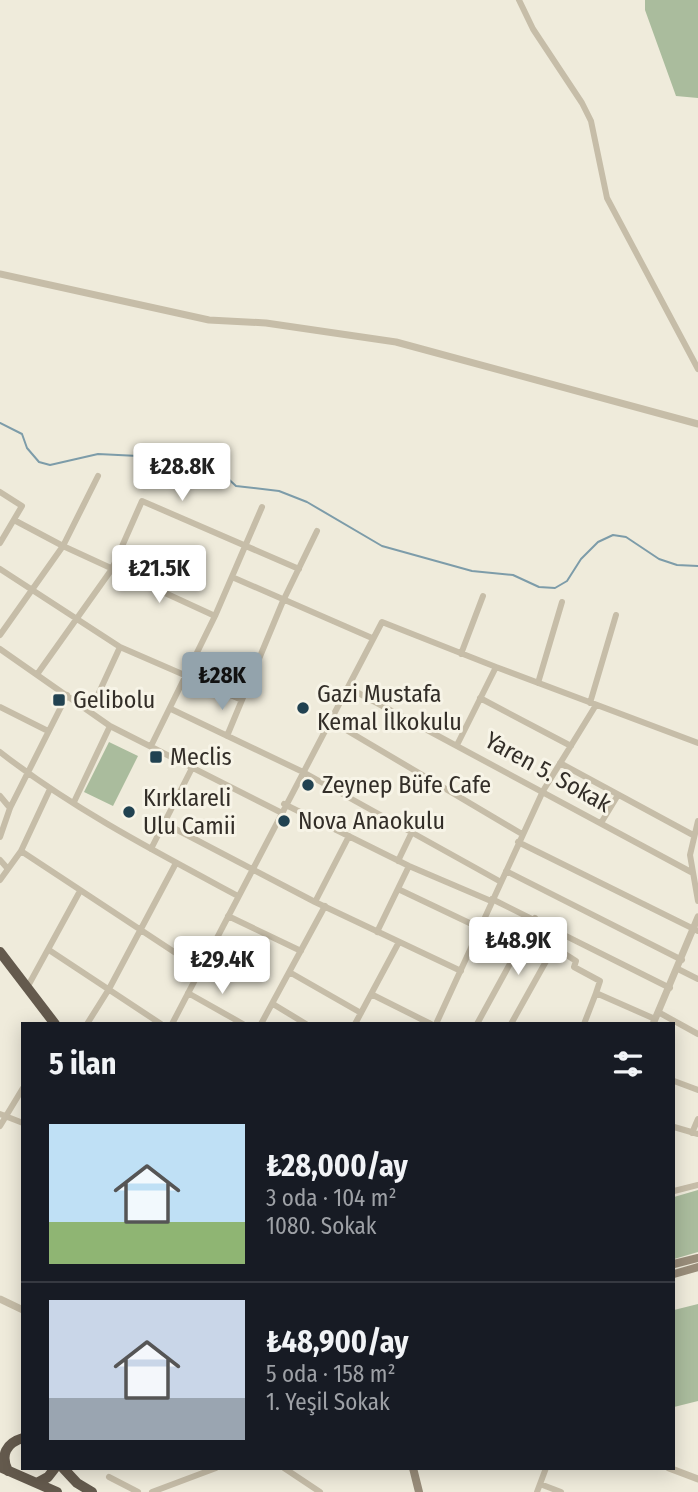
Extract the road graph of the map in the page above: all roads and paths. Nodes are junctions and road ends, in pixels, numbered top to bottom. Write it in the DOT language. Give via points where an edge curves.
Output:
graph roads {
  1 [pos="519,0"];
  2 [pos="0,274"];
  3 [pos="698,369"];
  4 [pos="698,424"];
  5 [pos="98,476"];
  6 [pos="0,492"];
  7 [pos="262,507"];
  8 [pos="14,520"];
  9 [pos="317,531"];
  10 [pos="0,543"];
  11 [pos="246,544"];
  12 [pos="63,546"];
  13 [pos="0,569"];
  14 [pos="112,569"];
  15 [pos="299,569"];
  16 [pos="232,577"];
  17 [pos="32,590"];
  18 [pos="483,596"];
  19 [pos="283,601"];
  20 [pos="562,602"];
  21 [pos="616,615"];
  22 [pos="215,616"];
  23 [pos="76,621"];
  24 [pos="0,635"];
  25 [pos="372,638"];
  26 [pos="120,647"];
  27 [pos="0,649"];
  28 [pos="461,654"];
  29 [pos="496,667"];
  30 [pos="38,673"];
  31 [pos="187,675"];
  32 [pos="538,683"];
  33 [pos="349,688"];
  34 [pos="67,695"];
  35 [pos="480,698"];
  36 [pos="242,700"];
  37 [pos="593,704"];
  38 [pos="0,707"];
  39 [pos="171,709"];
  40 [pos="90,712"];
  41 [pos="331,721"];
  42 [pos="110,726"];
  43 [pos="48,731"];
  44 [pos="227,736"];
  45 [pos="698,743"];
  46 [pos="457,745"];
  47 [pos="151,746"];
  48 [pos="571,746"];
  49 [pos="0,752"];
  50 [pos="560,763"];
  51 [pos="191,770"];
  52 [pos="303,772"];
  53 [pos="27,774"];
  54 [pos="50,789"];
  55 [pos="543,791"];
  56 [pos="618,794"];
  57 [pos="0,796"];
  58 [pos="74,802"];
  59 [pos="284,804"];
  60 [pos="10,807"];
  61 [pos="280,812"];
  62 [pos="698,821"];
  63 [pos="164,823"];
  64 [pos="601,823"];
  65 [pos="412,832"];
  66 [pos="522,834"];
  67 [pos="693,835"];
  68 [pos="349,836"];
  69 [pos="0,837"];
  70 [pos="518,842"];
  71 [pos="152,849"];
  72 [pos="21,851"];
  73 [pos="0,860"];
  74 [pos="398,861"];
  75 [pos="176,863"];
  76 [pos="409,866"];
  77 [pos="252,868"];
  78 [pos="8,869"];
  79 [pos="506,871"];
  80 [pos="691,872"];
  81 [pos="0,880"];
  82 [pos="501,882"];
  83 [pos="398,889"];
  84 [pos="80,891"];
  85 [pos="238,896"];
  86 [pos="492,900"];
  87 [pos="698,901"];
  88 [pos="315,902"];
  89 [pos="325,906"];
  90 [pos="228,916"];
  91 [pos="535,918"];
  92 [pos="698,918"];
  93 [pos="480,928"];
  94 [pos="139,929"];
  95 [pos="696,930"];
  96 [pos="377,932"];
  97 [pos="399,942"];
  98 [pos="48,950"];
  99 [pos="301,951"];
  100 [pos="0,952"];
  101 [pos="682,960"];
  102 [pos="3,964"];
  103 [pos="200,969"];
  104 [pos="678,969"];
  105 [pos="461,971"];
  106 [pos="291,973"];
  107 [pos="698,979"];
  108 [pos="27,986"];
  109 [pos="670,988"];
  110 [pos="109,989"];
  111 [pos="188,993"];
  112 [pos="596,993"];
  113 [pos="371,994"];
  114 [pos="273,1004"];
  115 [pos="361,1013"];
  116 [pos="655,1018"];
  117 [pos="46,1022"];
  118 [pos="54,1022"];
  119 [pos="88,1022"];
  120 [pos="158,1022"];
  121 [pos="173,1022"];
  122 [pos="239,1022"];
  123 [pos="262,1022"];
  124 [pos="303,1022"];
  125 [pos="356,1022"];
  126 [pos="429,1022"];
  127 [pos="434,1022"];
  128 [pos="478,1022"];
  129 [pos="512,1022"];
  130 [pos="585,1022"];
  131 [pos="675,1025"];
  132 [pos="698,1034"];
  133 [pos="675,1082"];
  134 [pos="698,1090"];
  135 [pos="21,1091"];
  136 [pos="3,1115"];
  137 [pos="698,1119"];
  138 [pos="21,1121"];
  139 [pos="0,1126"];
  140 [pos="675,1127"];
  141 [pos="695,1134"];
  142 [pos="698,1185"];
  143 [pos="675,1191"];
  144 [pos="698,1258"];
  145 [pos="675,1264"];
  146 [pos="698,1267"];
  147 [pos="675,1274"];
  148 [pos="0,1299"];
  149 [pos="21,1309"];
  150 [pos="19,1440"];
  151 [pos="0,1442"];
  152 [pos="4,1469"];
  153 [pos="54,1470"];
  154 [pos="65,1470"];
  155 [pos="211,1470"];
  156 [pos="287,1470"];
  157 [pos="414,1470"];
  158 [pos="545,1470"];
  159 [pos="674,1470"];
  160 [pos="109,1477"];
  161 [pos="698,1479"];
  162 [pos="540,1484"];
  163 [pos="35,1488"];
  164 [pos="57,1492"];
  165 [pos="92,1492"];
  166 [pos="138,1492"];
  167 [pos="152,1492"];
  168 [pos="320,1492"];
  169 [pos="419,1492"];
  170 [pos="537,1492"];
  171 [pos="561,1492"];
  1 -- 3 [label="street" via="591,121 607,198"];
  2 -- 4 [label="street" via="209,320 396,342"];
  5 -- 12 [label="street"];
  6 -- 8 [label="street" via="22,506"];
  7 -- 11 [label="street"];
  8 -- 10 [label="street"];
  8 -- 12 [label="street"];
  9 -- 15 [label="street"];
  11 -- 14 [label="street" via="142,501"];
  11 -- 15 [label="street"];
  11 -- 16 [label="street"];
  12 -- 14 [label="street"];
  12 -- 17 [label="street"];
  13 -- 17 [label="street"];
  14 -- 22 [label="street"];
  14 -- 23 [label="street"];
  15 -- 19 [label="street"];
  16 -- 19 [label="street"];
  16 -- 22 [label="street"];
  17 -- 23 [label="street"];
  17 -- 24 [label="street"];
  18 -- 28 [label="street"];
  19 -- 25 [label="street"];
  19 -- 36 [label="street"];
  20 -- 32 [label="street"];
  21 -- 37 [label="street"];
  22 -- 31 [label="street"];
  23 -- 26 [label="street"];
  23 -- 30 [label="street"];
  25 -- 28 [label="street" via="382,622"];
  25 -- 33 [label="street"];
  26 -- 31 [label="street"];
  26 -- 40 [label="street"];
  27 -- 30 [label="street"];
  28 -- 29 [label="street"];
  29 -- 32 [label="street"];
  29 -- 35 [label="street"];
  30 -- 34 [label="street"];
  31 -- 36 [label="street"];
  31 -- 39 [label="street"];
  32 -- 37 [label="street"];
  33 -- 41 [label="street"];
  33 -- 46 [label="street, Yaren 5. Sokak"];
  34 -- 40 [label="street"];
  34 -- 43 [label="street"];
  35 -- 46 [label="street"];
  35 -- 48 [label="street"];
  36 -- 44 [label="street"];
  37 -- 45 [label="street"];
  37 -- 48 [label="street"];
  38 -- 43 [label="street"];
  39 -- 44 [label="street"];
  39 -- 47 [label="street"];
  40 -- 42 [label="street"];
  41 -- 52 [label="street"];
  41 -- 66 [label="street"];
  42 -- 47 [label="street"];
  42 -- 58 [label="street"];
  43 -- 53 [label="street"];
  44 -- 52 [label="street"];
  46 -- 55 [label="street, Yaren 5. Sokak"];
  47 -- 51 [label="street"];
  48 -- 50 [label="street"];
  49 -- 53 [label="street"];
  50 -- 55 [label="street"];
  50 -- 56 [label="street"];
  51 -- 61 [label="street"];
  51 -- 63 [label="street"];
  52 -- 59 [label="street"];
  52 -- 65 [label="street"];
  53 -- 54 [label="street"];
  53 -- 60 [label="street"];
  54 -- 58 [label="street"];
  54 -- 72 [label="street"];
  55 -- 64 [label="street, Yaren 5. Sokak"];
  55 -- 66 [label="street"];
  56 -- 64 [label="street"];
  56 -- 67 [label="street"];
  57 -- 60 [label="street"];
  58 -- 71 [label="street"];
  59 -- 61 [label="street"];
  59 -- 68 [label="street"];
  60 -- 69 [label="street"];
  61 -- 77 [label="street"];
  62 -- 67 [label="street"];
  63 -- 71 [label="street"];
  63 -- 77 [label="street"];
  64 -- 80 [label="street, Yaren 5. Sokak"];
  65 -- 74 [label="street"];
  65 -- 82 [label="street"];
  66 -- 70 [label="street"];
  67 -- 80 [label="street"];
  68 -- 74 [label="street"];
  68 -- 88 [label="street"];
  70 -- 79 [label="street"];
  70 -- 95 [label="street"];
  71 -- 75 [label="street"];
  72 -- 78 [label="street"];
  72 -- 84 [label="street"];
  73 -- 78 [label="street"];
  74 -- 76 [label="street"];
  75 -- 85 [label="street"];
  75 -- 94 [label="street"];
  76 -- 83 [label="street"];
  76 -- 86 [label="street"];
  77 -- 85 [label="street"];
  77 -- 88 [label="street"];
  78 -- 81 [label="street"];
  79 -- 82 [label="street"];
  79 -- 101 [label="street"];
  80 -- 87 [label="street"];
  82 -- 86 [label="street"];
  83 -- 93 [label="street"];
  83 -- 96 [label="street"];
  84 -- 94 [label="street"];
  84 -- 98 [label="street"];
  85 -- 90 [label="street"];
  86 -- 91 [label="street"];
  86 -- 93 [label="street"];
  88 -- 89 [label="street"];
  89 -- 96 [label="street"];
  89 -- 99 [label="street"];
  90 -- 99 [label="street"];
  90 -- 103 [label="street"];
  91 -- 109 [label="street"];
  91 -- 128 [label="street"];
  92 -- 95 [label="street"];
  93 -- 105 [label="street"];
  94 -- 103 [label="street"];
  94 -- 110 [label="street"];
  95 -- 101 [label="street"];
  96 -- 97 [label="street"];
  97 -- 105 [label="street"];
  97 -- 113 [label="street"];
  98 -- 108 [label="street"];
  98 -- 110 [label="street"];
  99 -- 106 [label="street"];
  100 -- 102 [label="highway"];
  101 -- 104 [label="street"];
  102 -- 108 [label="highway"];
  102 -- 117 [label="highway"];
  103 -- 111 [label="street"];
  104 -- 107 [label="street"];
  104 -- 109 [label="street"];
  105 -- 127 [label="street"];
  106 -- 114 [label="street"];
  106 -- 115 [label="street"];
  108 -- 118 [label="highway"];
  109 -- 116 [label="street"];
  110 -- 119 [label="street"];
  110 -- 120 [label="street"];
  111 -- 121 [label="street"];
  111 -- 122 [label="street"];
  112 -- 116 [label="street"];
  112 -- 129 [label="street" via="600,981 575,967 576,961 554,947"];
  112 -- 130 [label="street"];
  113 -- 115 [label="street"];
  113 -- 126 [label="street"];
  114 -- 123 [label="street"];
  114 -- 124 [label="street"];
  115 -- 125 [label="street"];
  131 -- 132 [label="street"];
  133 -- 134 [label="street"];
  135 -- 136 [label="street"];
  136 -- 138 [label="street"];
  136 -- 139 [label="street"];
  137 -- 141 [label="street"];
  140 -- 141 [label="street"];
  142 -- 143 [label="street"];
  144 -- 145 [label="main road"];
  146 -- 147 [label="main road"];
  148 -- 149 [label="street"];
  150 -- 151 [label="highway"];
  150 -- 152 [label="highway" via="6,1448"];
  152 -- 163 [label="highway"];
  153 -- 163 [label="highway"];
  154 -- 165 [label="highway"];
  155 -- 167 [label="street"];
  156 -- 168 [label="street"];
  157 -- 169 [label="main road"];
  158 -- 162 [label="street"];
  159 -- 161 [label="street"];
  160 -- 166 [label="street"];
  162 -- 170 [label="street"];
  162 -- 171 [label="street"];
  163 -- 164 [label="highway"];
}
